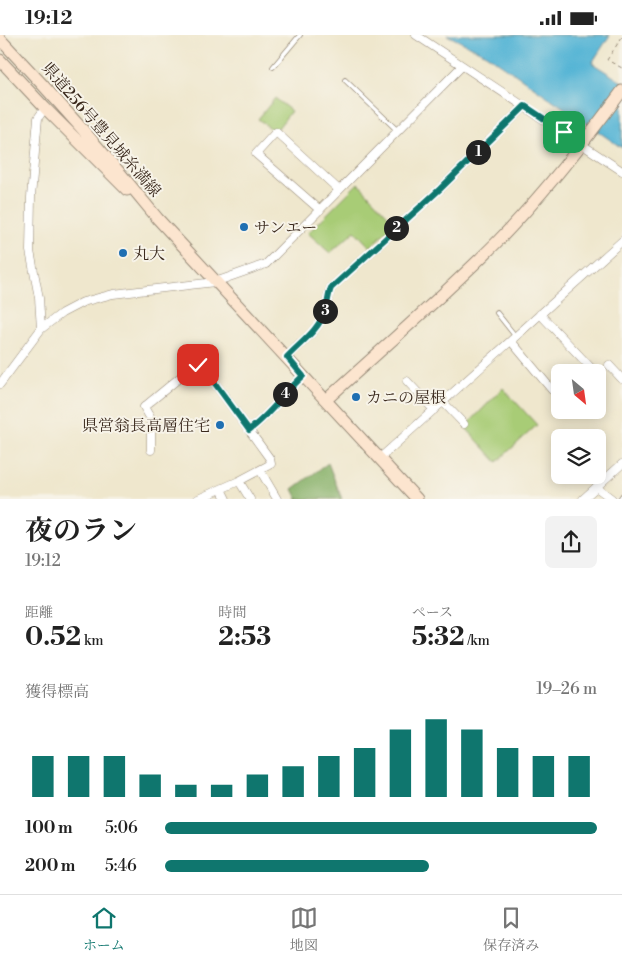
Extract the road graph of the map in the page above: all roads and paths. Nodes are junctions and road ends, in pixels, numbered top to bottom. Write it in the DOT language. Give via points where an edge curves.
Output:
graph roads {
  1 [pos="300,35"];
  2 [pos="416,35"];
  3 [pos="622,37"];
  4 [pos="0,39"];
  5 [pos="0,60"];
  6 [pos="462,65"];
  7 [pos="273,67"];
  8 [pos="622,68"];
  9 [pos="345,80"];
  10 [pos="622,91"];
  11 [pos="525,106"];
  12 [pos="45,108"];
  13 [pos="399,132"];
  14 [pos="582,144"];
  15 [pos="622,171"];
  16 [pos="340,190"];
  17 [pos="320,210"];
  18 [pos="158,219"];
  19 [pos="622,241"];
  20 [pos="215,282"];
  21 [pos="497,313"];
  22 [pos="540,314"];
  23 [pos="42,329"];
  24 [pos="514,339"];
  25 [pos="287,357"];
  26 [pos="587,364"];
  27 [pos="609,365"];
  28 [pos="303,376"];
  29 [pos="622,379"];
  30 [pos="406,381"];
  31 [pos="0,384"];
  32 [pos="551,389"];
  33 [pos="326,400"];
  34 [pos="444,402"];
  35 [pos="434,410"];
  36 [pos="464,424"];
  37 [pos="249,430"];
  38 [pos="151,450"];
  39 [pos="380,458"];
  40 [pos="622,464"];
  41 [pos="260,470"];
  42 [pos="240,481"];
  43 [pos="598,485"];
  44 [pos="221,489"];
  45 [pos="622,496"];
  46 [pos="198,499"];
  47 [pos="226,499"];
  48 [pos="250,499"];
  49 [pos="277,499"];
  50 [pos="416,499"];
  51 [pos="583,499"];
  52 [pos="612,499"];
  53 [pos="620,499"];
  1 -- 7 [label="lane"];
  2 -- 6 [label="street"];
  3 -- 8 [label="path" via="607,60"];
  4 -- 18 [label="main road, 県道256号豊見城糸満線"];
  5 -- 12 [label="main road, 県道256号豊見城糸満線"];
  6 -- 11 [label="street"];
  6 -- 13 [label="street"];
  9 -- 13 [label="lane"];
  10 -- 14 [label="main road"];
  11 -- 14 [label="street"];
  11 -- 25 [label="street" via="331,288 322,319"];
  12 -- 18 [label="main road, 県道256号豊見城糸満線"];
  12 -- 23 [label="street" via="38,118 30,251"];
  13 -- 16 [label="street"];
  14 -- 15 [label="street"];
  14 -- 33 [label="main road" via="497,242"];
  16 -- 17 [label="street"];
  16 -- 17 [label="street" via="276,132 256,154"];
  17 -- 20 [label="street" via="266,264"];
  18 -- 20 [label="main road, 県道256号豊見城糸満線"];
  19 -- 22 [label="street"];
  20 -- 23 [label="street" via="99,297 62,313"];
  20 -- 25 [label="main road, 県道256号豊見城糸満線"];
  21 -- 24 [label="lane"];
  22 -- 24 [label="street"];
  22 -- 26 [label="street"];
  23 -- 31 [label="street"];
  24 -- 32 [label="street"];
  24 -- 34 [label="street"];
  25 -- 28 [label="main road, 県道256号豊見城糸満線"];
  27 -- 29 [label="street"];
  28 -- 33 [label="main road, 県道256号豊見城糸満線"];
  28 -- 37 [label="street" via="264,419"];
  30 -- 35 [label="street"];
  33 -- 39 [label="main road, 県道256号豊見城糸満線"];
  34 -- 35 [label="street"];
  34 -- 36 [label="street"];
  35 -- 39 [label="street"];
  37 -- 38 [label="street" via="201,365 196,365 144,407 151,419"];
  37 -- 41 [label="street" via="270,459 271,464"];
  39 -- 50 [label="main road, 県道256号豊見城糸満線"];
  40 -- 43 [label="street"];
  41 -- 42 [label="street"];
  41 -- 49 [label="street"];
  42 -- 44 [label="street"];
  42 -- 48 [label="street"];
  43 -- 51 [label="street"];
  43 -- 52 [label="street"];
  44 -- 46 [label="street"];
  44 -- 47 [label="street"];
  45 -- 53 [label="lane"];
}
